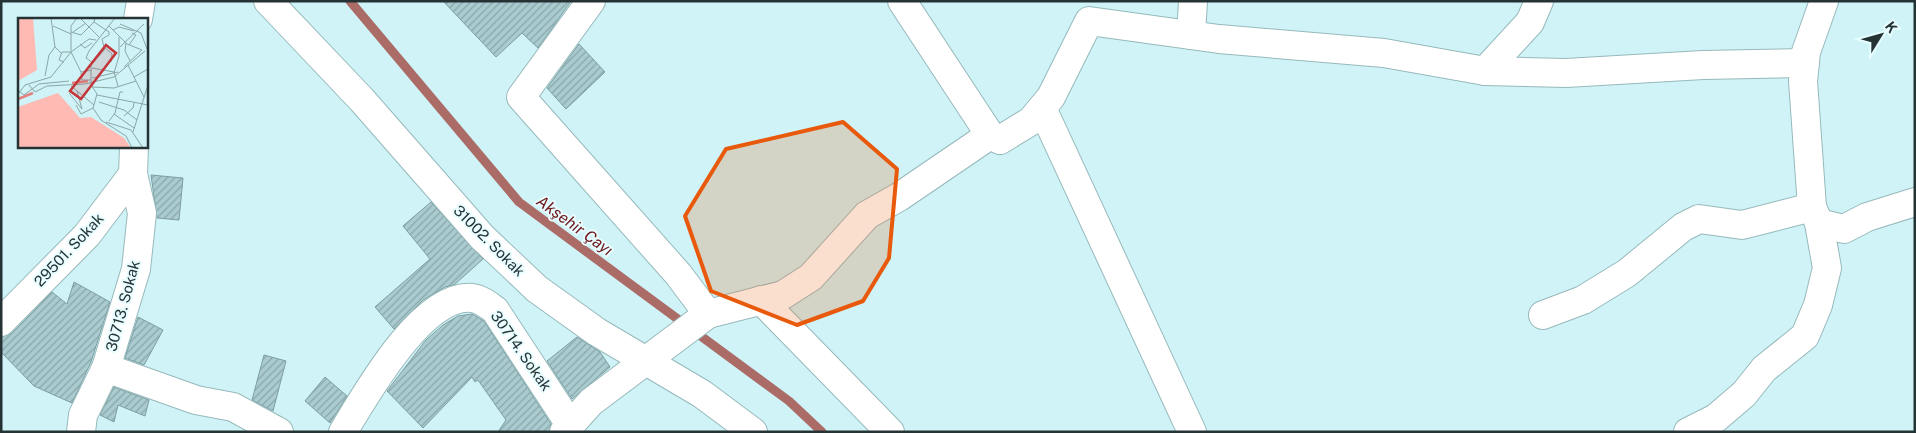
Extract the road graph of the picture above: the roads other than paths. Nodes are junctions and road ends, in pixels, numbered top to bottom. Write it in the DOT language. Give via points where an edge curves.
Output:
graph roads {
  1 [pos="141,1"];
  2 [pos="268,1"];
  3 [pos="590,1"];
  4 [pos="902,1"];
  5 [pos="1193,1"];
  6 [pos="1538,1"];
  7 [pos="1824,1"];
  8 [pos="138,18"];
  9 [pos="1191,35"];
  10 [pos="1805,63"];
  11 [pos="1485,72"];
  12 [pos="1042,108"];
  13 [pos="990,135"];
  14 [pos="134,148"];
  15 [pos="133,174"];
  16 [pos="1915,202"];
  17 [pos="1815,215"];
  18 [pos="761,300"];
  19 [pos="708,314"];
  20 [pos="1543,315"];
  21 [pos="1,322"];
  22 [pos="646,361"];
  23 [pos="106,368"];
  24 [pos="567,427"];
  25 [pos="80,432"];
  26 [pos="279,432"];
  27 [pos="342,432"];
  28 [pos="753,432"];
  29 [pos="890,432"];
  30 [pos="1192,432"];
  31 [pos="1688,432"];
  1 -- 8 [label="street"];
  2 -- 22 [label="street, 31002. Sokak" via="362,100 482,237 537,289 597,332"];
  3 -- 19 [label="street" via="521,97 678,274"];
  4 -- 13 [label="street"];
  5 -- 9 [label="street"];
  6 -- 11 [label="street" via="1530,22"];
  7 -- 10 [label="street"];
  9 -- 11 [label="street" via="1384,53"];
  9 -- 12 [label="street" via="1089,20 1051,97"];
  10 -- 11 [label="street" via="1703,65 1566,74"];
  10 -- 17 [label="street" via="1803,82"];
  12 -- 13 [label="street" via="1031,121 1000,140"];
  12 -- 30 [label="street"];
  13 -- 18 [label="street" via="899,197 866,215 811,277 783,295"];
  14 -- 15 [label="street, 30713. Sokak"];
  15 -- 21 [label="street, 29501. Sokak" via="87,234"];
  15 -- 23 [label="street, 30713. Sokak" via="142,212 136,269"];
  16 -- 17 [label="street" via="1867,217 1844,229"];
  17 -- 20 [label="street" via="1742,225 1699,219 1683,227 1620,278 1583,300"];
  17 -- 31 [label="street" via="1826,268 1818,305 1805,336 1764,369 1744,394 1716,418"];
  18 -- 19 [label="street"];
  18 -- 29 [label="street"];
  19 -- 22 [label="street"];
  22 -- 24 [label="street" via="591,402"];
  22 -- 28 [label="street, 31002. Sokak" via="702,394"];
  23 -- 25 [label="street, 30713. Sokak" via="83,416"];
  23 -- 26 [label="street" via="196,400 233,407"];
  24 -- 27 [label="street, 30714. Sokak" via="495,310 473,298 460,298 437,310 405,338"];
}
